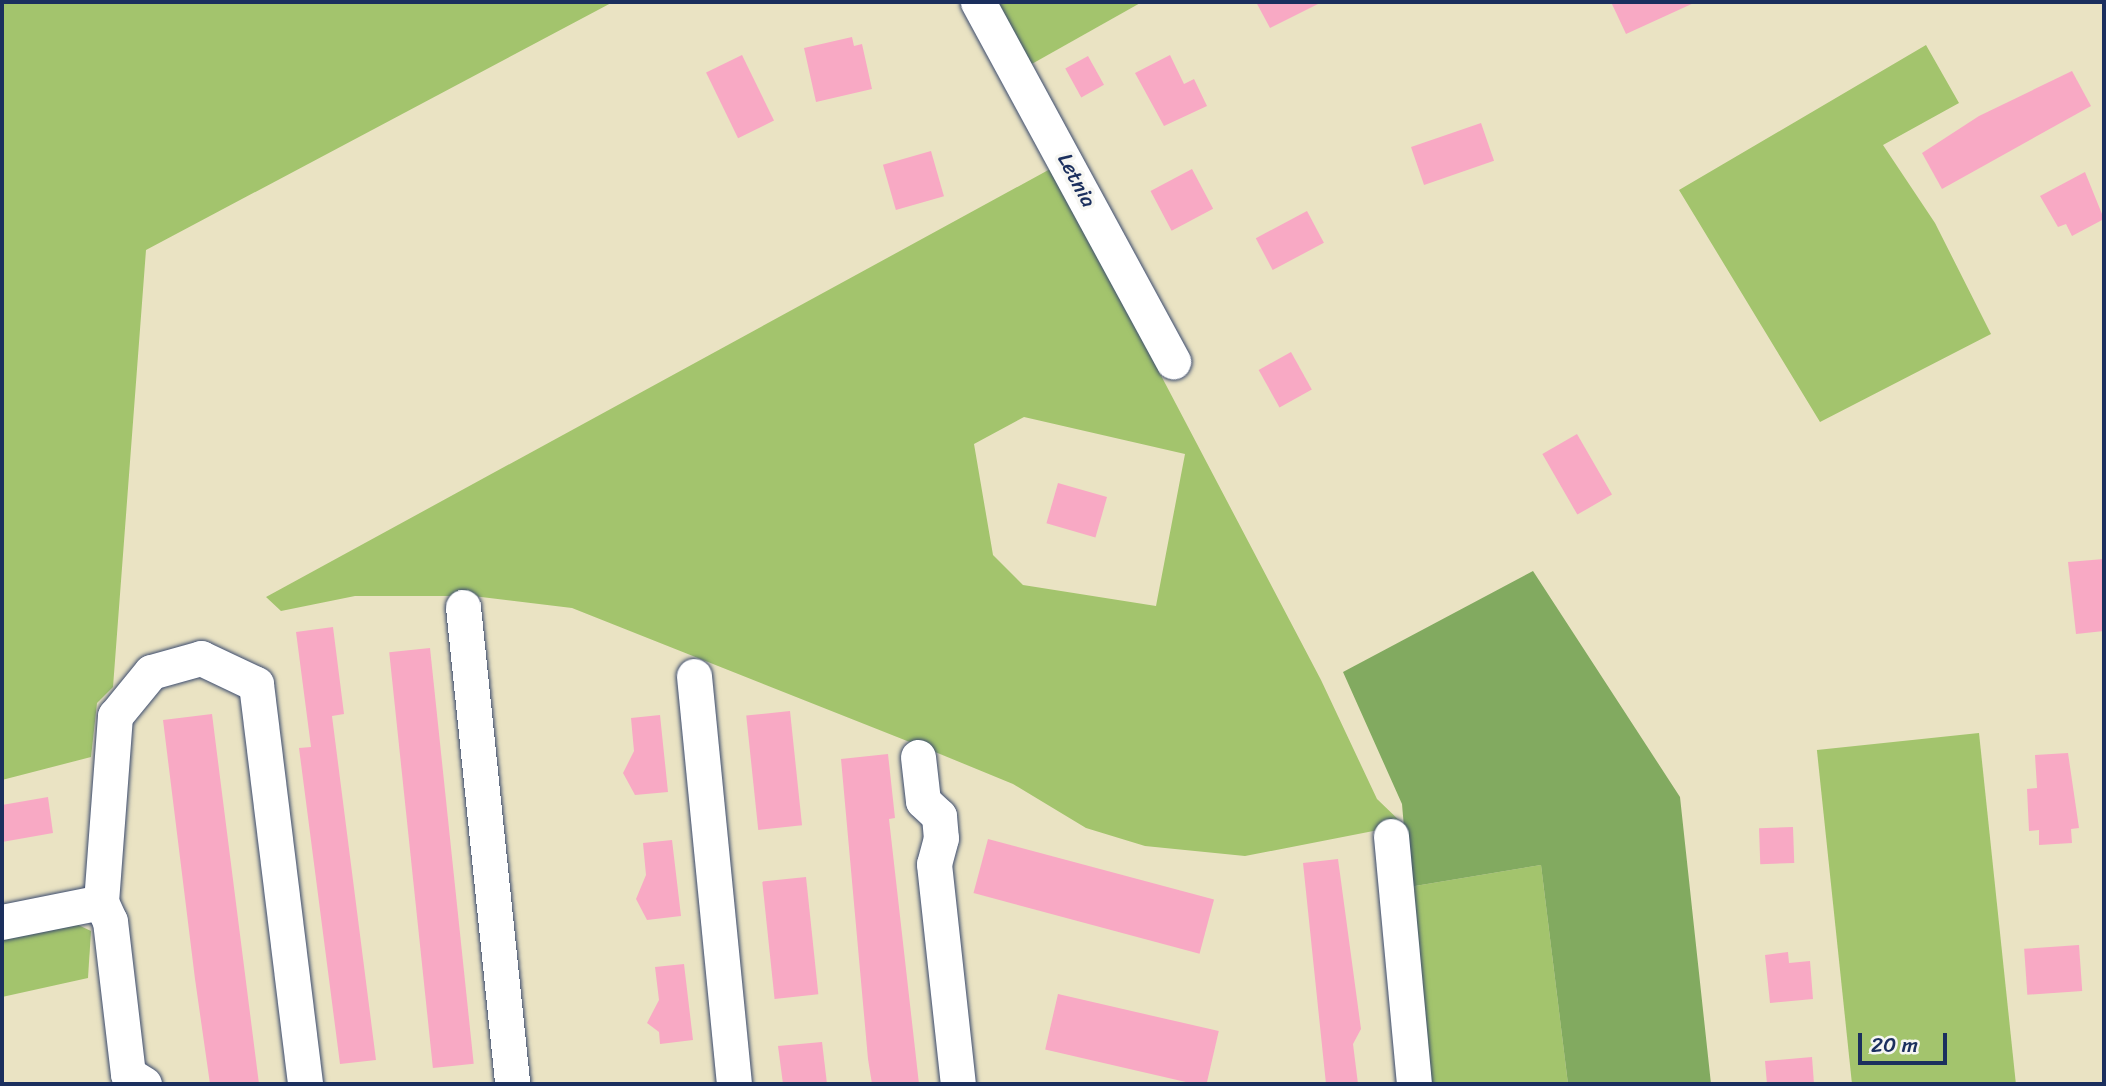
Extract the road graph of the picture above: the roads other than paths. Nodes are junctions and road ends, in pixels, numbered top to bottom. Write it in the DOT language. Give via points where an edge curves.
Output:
graph roads {
  1 [pos="978,2"];
  2 [pos="1173,361"];
  3 [pos="463,607"];
  4 [pos="694,676"];
  5 [pos="918,757"];
  6 [pos="1391,836"];
  7 [pos="101,902"];
  8 [pos="2,922"];
  9 [pos="145,1084"];
  10 [pos="305,1084"];
  11 [pos="512,1084"];
  12 [pos="734,1084"];
  13 [pos="958,1084"];
  14 [pos="1414,1084"];
  1 -- 2 [label="street, Letnia"];
  3 -- 11 [label="street"];
  4 -- 12 [label="street"];
  5 -- 13 [label="street" via="923,800 939,816 942,838 934,864"];
  6 -- 14 [label="street"];
  7 -- 8 [label="street"];
  7 -- 9 [label="street" via="110,921 128,1074"];
  7 -- 10 [label="street" via="116,716 151,672 201,658 256,684"];
}
